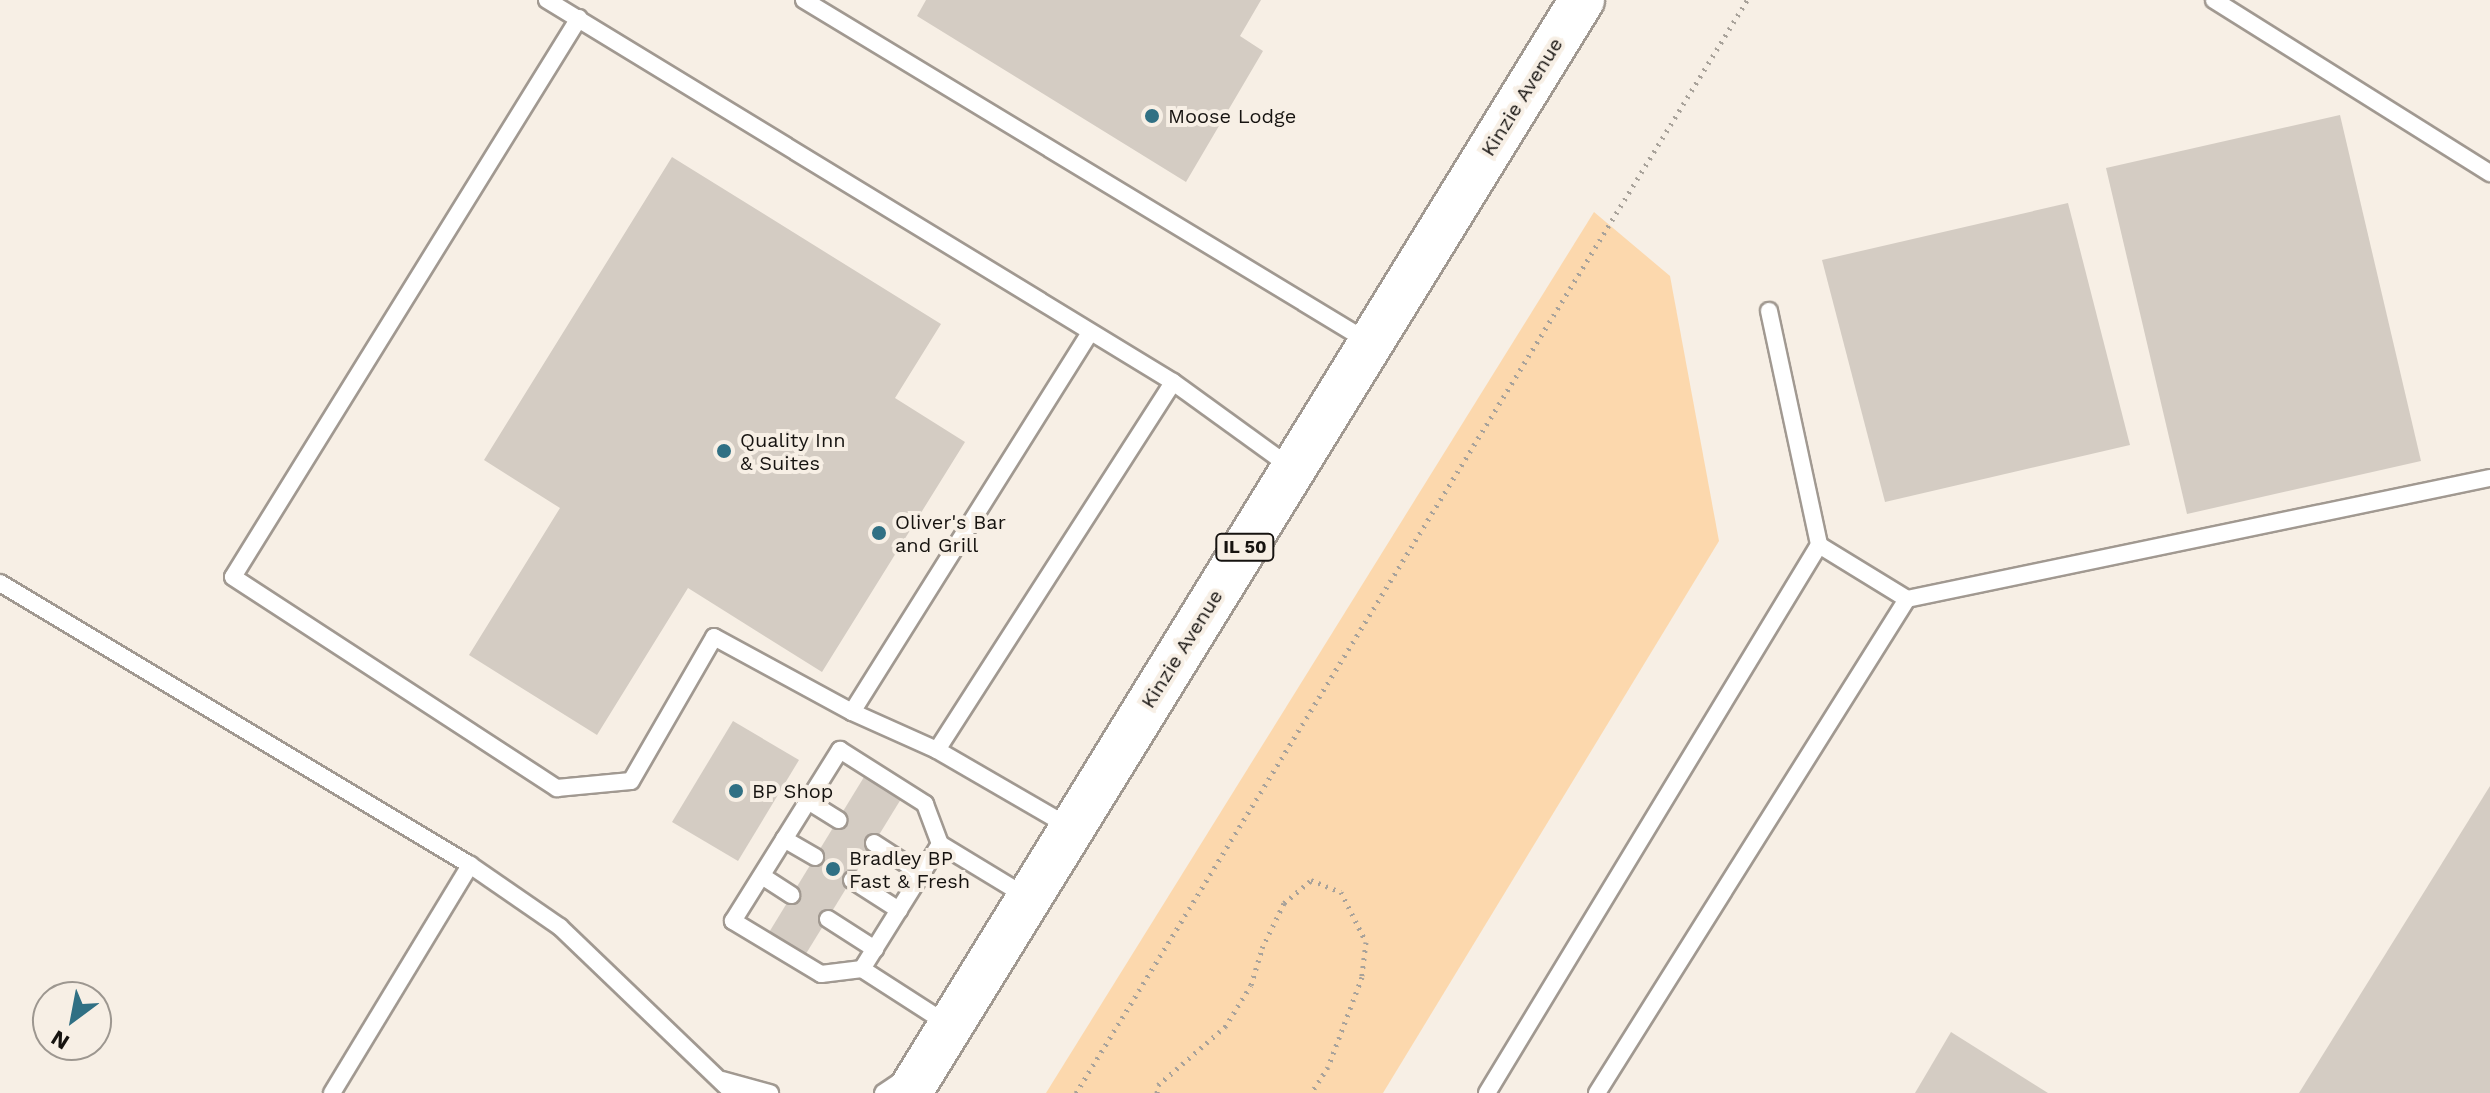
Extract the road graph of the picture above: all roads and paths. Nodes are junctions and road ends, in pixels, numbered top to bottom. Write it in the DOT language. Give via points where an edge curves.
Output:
graph roads {
  1 [pos="547,0"];
  2 [pos="804,0"];
  3 [pos="1582,0"];
  4 [pos="1747,0"];
  5 [pos="2214,0"];
  6 [pos="579,18"];
  7 [pos="2490,173"];
  8 [pos="1769,311"];
  9 [pos="1090,332"];
  10 [pos="1371,343"];
  11 [pos="1173,382"];
  12 [pos="1293,468"];
  13 [pos="2490,478"];
  14 [pos="1819,545"];
  15 [pos="0,583"];
  16 [pos="1907,599"];
  17 [pos="852,712"];
  18 [pos="937,750"];
  19 [pos="808,801"];
  20 [pos="838,820"];
  21 [pos="1072,828"];
  22 [pos="784,839"];
  23 [pos="874,843"];
  24 [pos="940,844"];
  25 [pos="815,857"];
  26 [pos="470,865"];
  27 [pos="922,874"];
  28 [pos="762,876"];
  29 [pos="852,880"];
  30 [pos="791,895"];
  31 [pos="1029,898"];
  32 [pos="899,910"];
  33 [pos="828,919"];
  34 [pos="875,949"];
  35 [pos="862,969"];
  36 [pos="929,1060"];
  37 [pos="721,1079"];
  38 [pos="332,1093"];
  39 [pos="733,1093"];
  40 [pos="770,1093"];
  41 [pos="883,1093"];
  42 [pos="1076,1093"];
  43 [pos="1157,1093"];
  44 [pos="1311,1093"];
  45 [pos="1487,1093"];
  46 [pos="1597,1093"];
  1 -- 6 [label="lane"];
  2 -- 10 [label="lane"];
  3 -- 10 [label="main road, Kinzie Avenue / IL 50"];
  4 -- 42 [label="path"];
  5 -- 7 [label="lane"];
  6 -- 9 [label="lane"];
  6 -- 17 [label="lane" via="233,577 557,788 631,781 714,637"];
  8 -- 14 [label="lane"];
  9 -- 11 [label="lane"];
  9 -- 17 [label="lane"];
  10 -- 12 [label="main road, Kinzie Avenue / IL 50"];
  11 -- 12 [label="lane"];
  11 -- 18 [label="lane"];
  12 -- 21 [label="main road, Kinzie Avenue / IL 50"];
  13 -- 16 [label="lane"];
  14 -- 16 [label="lane"];
  14 -- 45 [label="lane"];
  15 -- 26 [label="lane"];
  16 -- 46 [label="lane"];
  17 -- 18 [label="lane"];
  18 -- 21 [label="lane"];
  19 -- 20 [label="lane"];
  19 -- 22 [label="lane"];
  19 -- 24 [label="lane" via="840,750 925,804"];
  21 -- 31 [label="main road, Kinzie Avenue / IL 50"];
  22 -- 25 [label="lane"];
  22 -- 28 [label="lane"];
  23 -- 27 [label="lane"];
  24 -- 27 [label="lane"];
  24 -- 31 [label="lane"];
  26 -- 37 [label="lane" via="560,927"];
  26 -- 38 [label="lane"];
  27 -- 32 [label="lane"];
  28 -- 30 [label="lane"];
  28 -- 35 [label="lane" via="733,921 821,974"];
  29 -- 32 [label="lane"];
  31 -- 36 [label="main road, Kinzie Avenue / IL 50"];
  32 -- 34 [label="lane"];
  33 -- 34 [label="lane"];
  34 -- 35 [label="lane"];
  35 -- 36 [label="lane"];
  36 -- 41 [label="lane"];
  37 -- 39 [label="lane"];
  37 -- 40 [label="lane"];
  43 -- 44 [label="path" via="1158,1085 1225,1027 1251,985 1284,903 1311,880 1341,892 1366,942 1362,977 1328,1067"];
}
